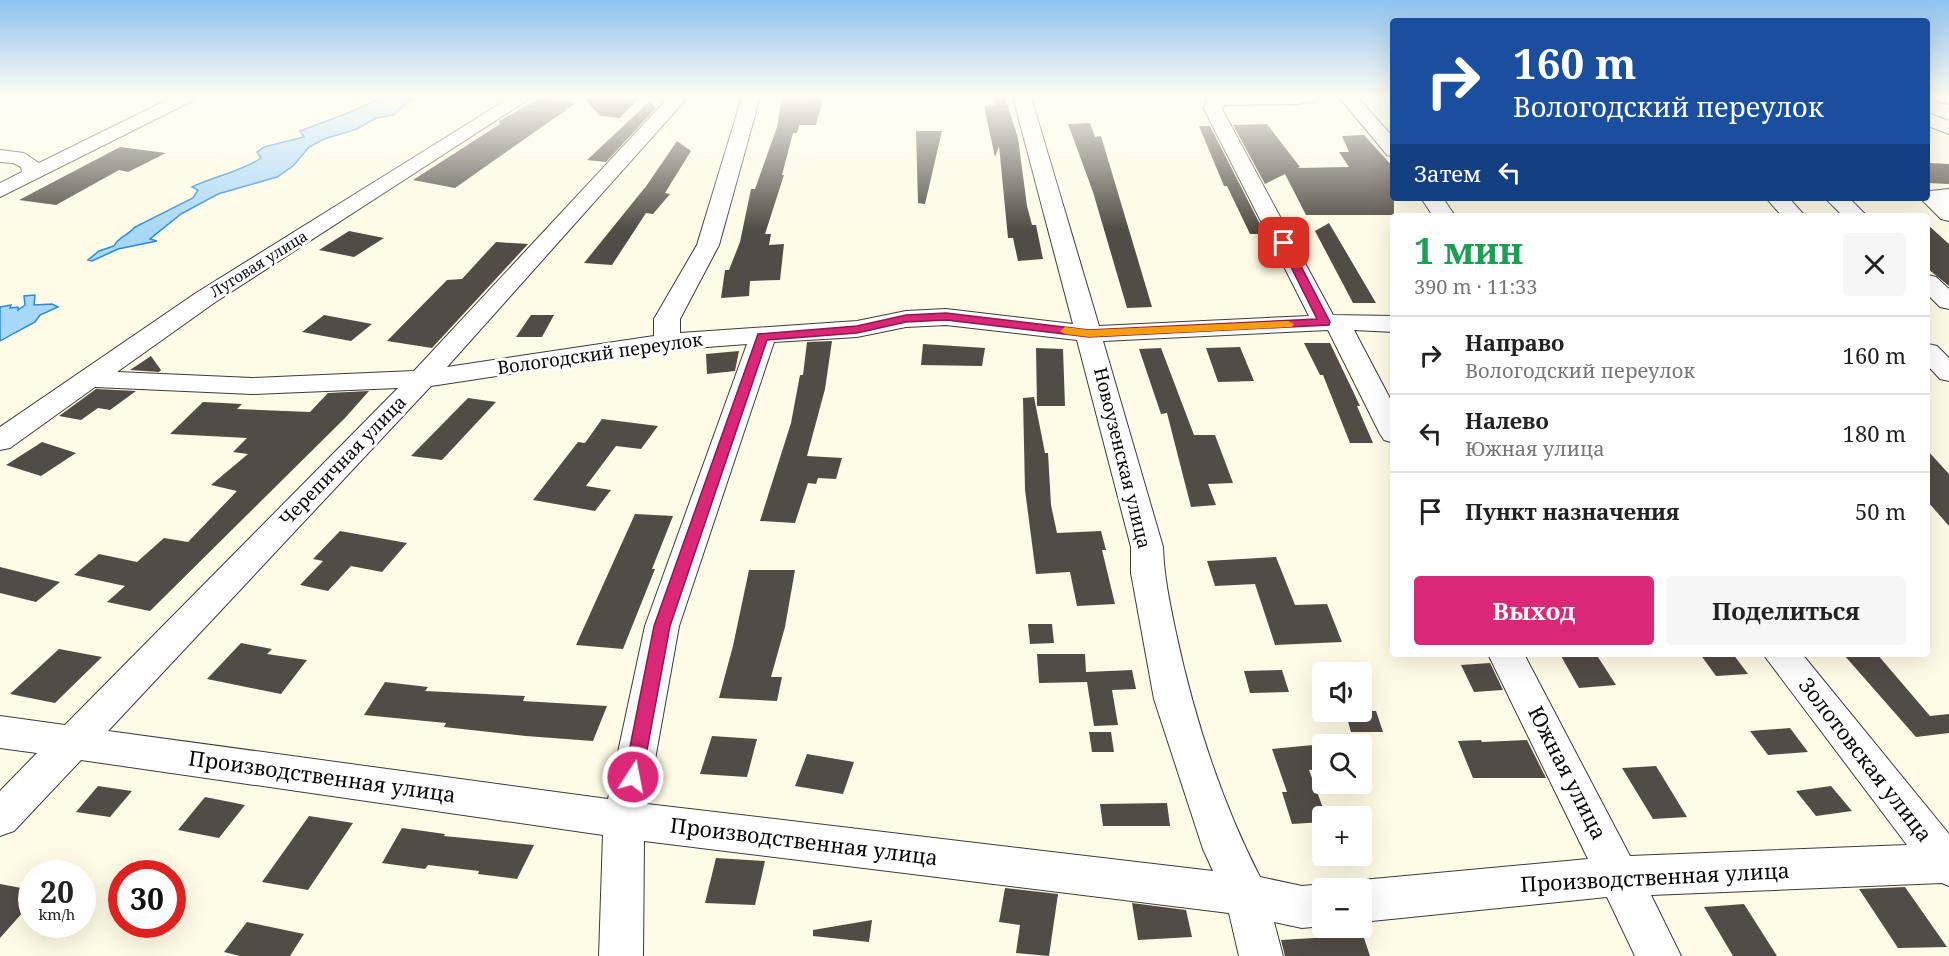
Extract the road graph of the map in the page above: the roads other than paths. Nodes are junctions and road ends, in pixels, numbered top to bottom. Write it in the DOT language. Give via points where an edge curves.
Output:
graph roads {
  1 [pos="97,142"];
  2 [pos="452,142"];
  3 [pos="638,142"];
  4 [pos="738,142"];
  5 [pos="1035,142"];
  6 [pos="1231,142"];
  7 [pos="0,156"];
  8 [pos="33,174"];
  9 [pos="0,191"];
  10 [pos="1949,195"];
  11 [pos="1780,201"];
  12 [pos="1839,201"];
  13 [pos="1791,213"];
  14 [pos="1853,213"];
  15 [pos="1949,214"];
  16 [pos="1930,284"];
  17 [pos="1949,302"];
  18 [pos="1331,322"];
  19 [pos="1390,324"];
  20 [pos="1089,334"];
  21 [pos="763,336"];
  22 [pos="1930,341"];
  23 [pos="667,342"];
  24 [pos="1949,342"];
  25 [pos="1930,354"];
  26 [pos="1949,373"];
  27 [pos="92,379"];
  28 [pos="422,379"];
  29 [pos="1390,427"];
  30 [pos="0,441"];
  31 [pos="1508,657"];
  32 [pos="1783,657"];
  33 [pos="0,732"];
  34 [pos="72,741"];
  35 [pos="0,818"];
  36 [pos="624,820"];
  37 [pos="1948,864"];
  38 [pos="1619,876"];
  39 [pos="1246,895"];
  40 [pos="1372,901"];
  41 [pos="1312,907"];
  42 [pos="621,956"];
  43 [pos="1261,956"];
  44 [pos="1659,956"];
  1 -- 8 [label="street"];
  2 -- 27 [label="street, Луговая улица" via="205,298"];
  3 -- 28 [label="street, Черепичная улица"];
  4 -- 23 [label="street" via="708,245 667,319"];
  5 -- 20 [label="street, Новоузенская улица"];
  6 -- 18 [label="street"];
  7 -- 8 [label="street" via="24,160"];
  8 -- 9 [label="street"];
  10 -- 15 [label="street" via="1938,196 1934,201"];
  11 -- 13 [label="street"];
  12 -- 14 [label="street"];
  16 -- 17 [label="street"];
  18 -- 19 [label="street, Вологодский переулок"];
  18 -- 20 [label="street, Вологодский переулок"];
  18 -- 29 [label="street"];
  20 -- 21 [label="street, Вологодский переулок" via="946,317"];
  20 -- 39 [label="street, Новоузенская улица" via="1147,547 1147,573 1172,699 1224,849"];
  21 -- 23 [label="street, Вологодский переулок"];
  21 -- 36 [label="street" via="662,626"];
  22 -- 24 [label="street"];
  23 -- 28 [label="street, Вологодский переулок"];
  25 -- 26 [label="street"];
  27 -- 28 [label="street, Вологодский переулок" via="252,386"];
  27 -- 30 [label="street, Луговая улица"];
  28 -- 34 [label="street, Черепичная улица"];
  31 -- 38 [label="street, Южная улица"];
  32 -- 37 [label="street, Золотовская улица"];
  33 -- 34 [label="street, Производственная улица"];
  34 -- 35 [label="street, Черепичная улица"];
  34 -- 36 [label="street, Производственная улица"];
  36 -- 39 [label="street, Производственная улица"];
  36 -- 42 [label="street"];
  37 -- 38 [label="street, Производственная улица"];
  38 -- 40 [label="street, Производственная улица"];
  38 -- 44 [label="street, Южная улица"];
  39 -- 41 [label="street, Производственная улица" via="1302,908"];
  39 -- 43 [label="street, Новоузенская улица"];
}
